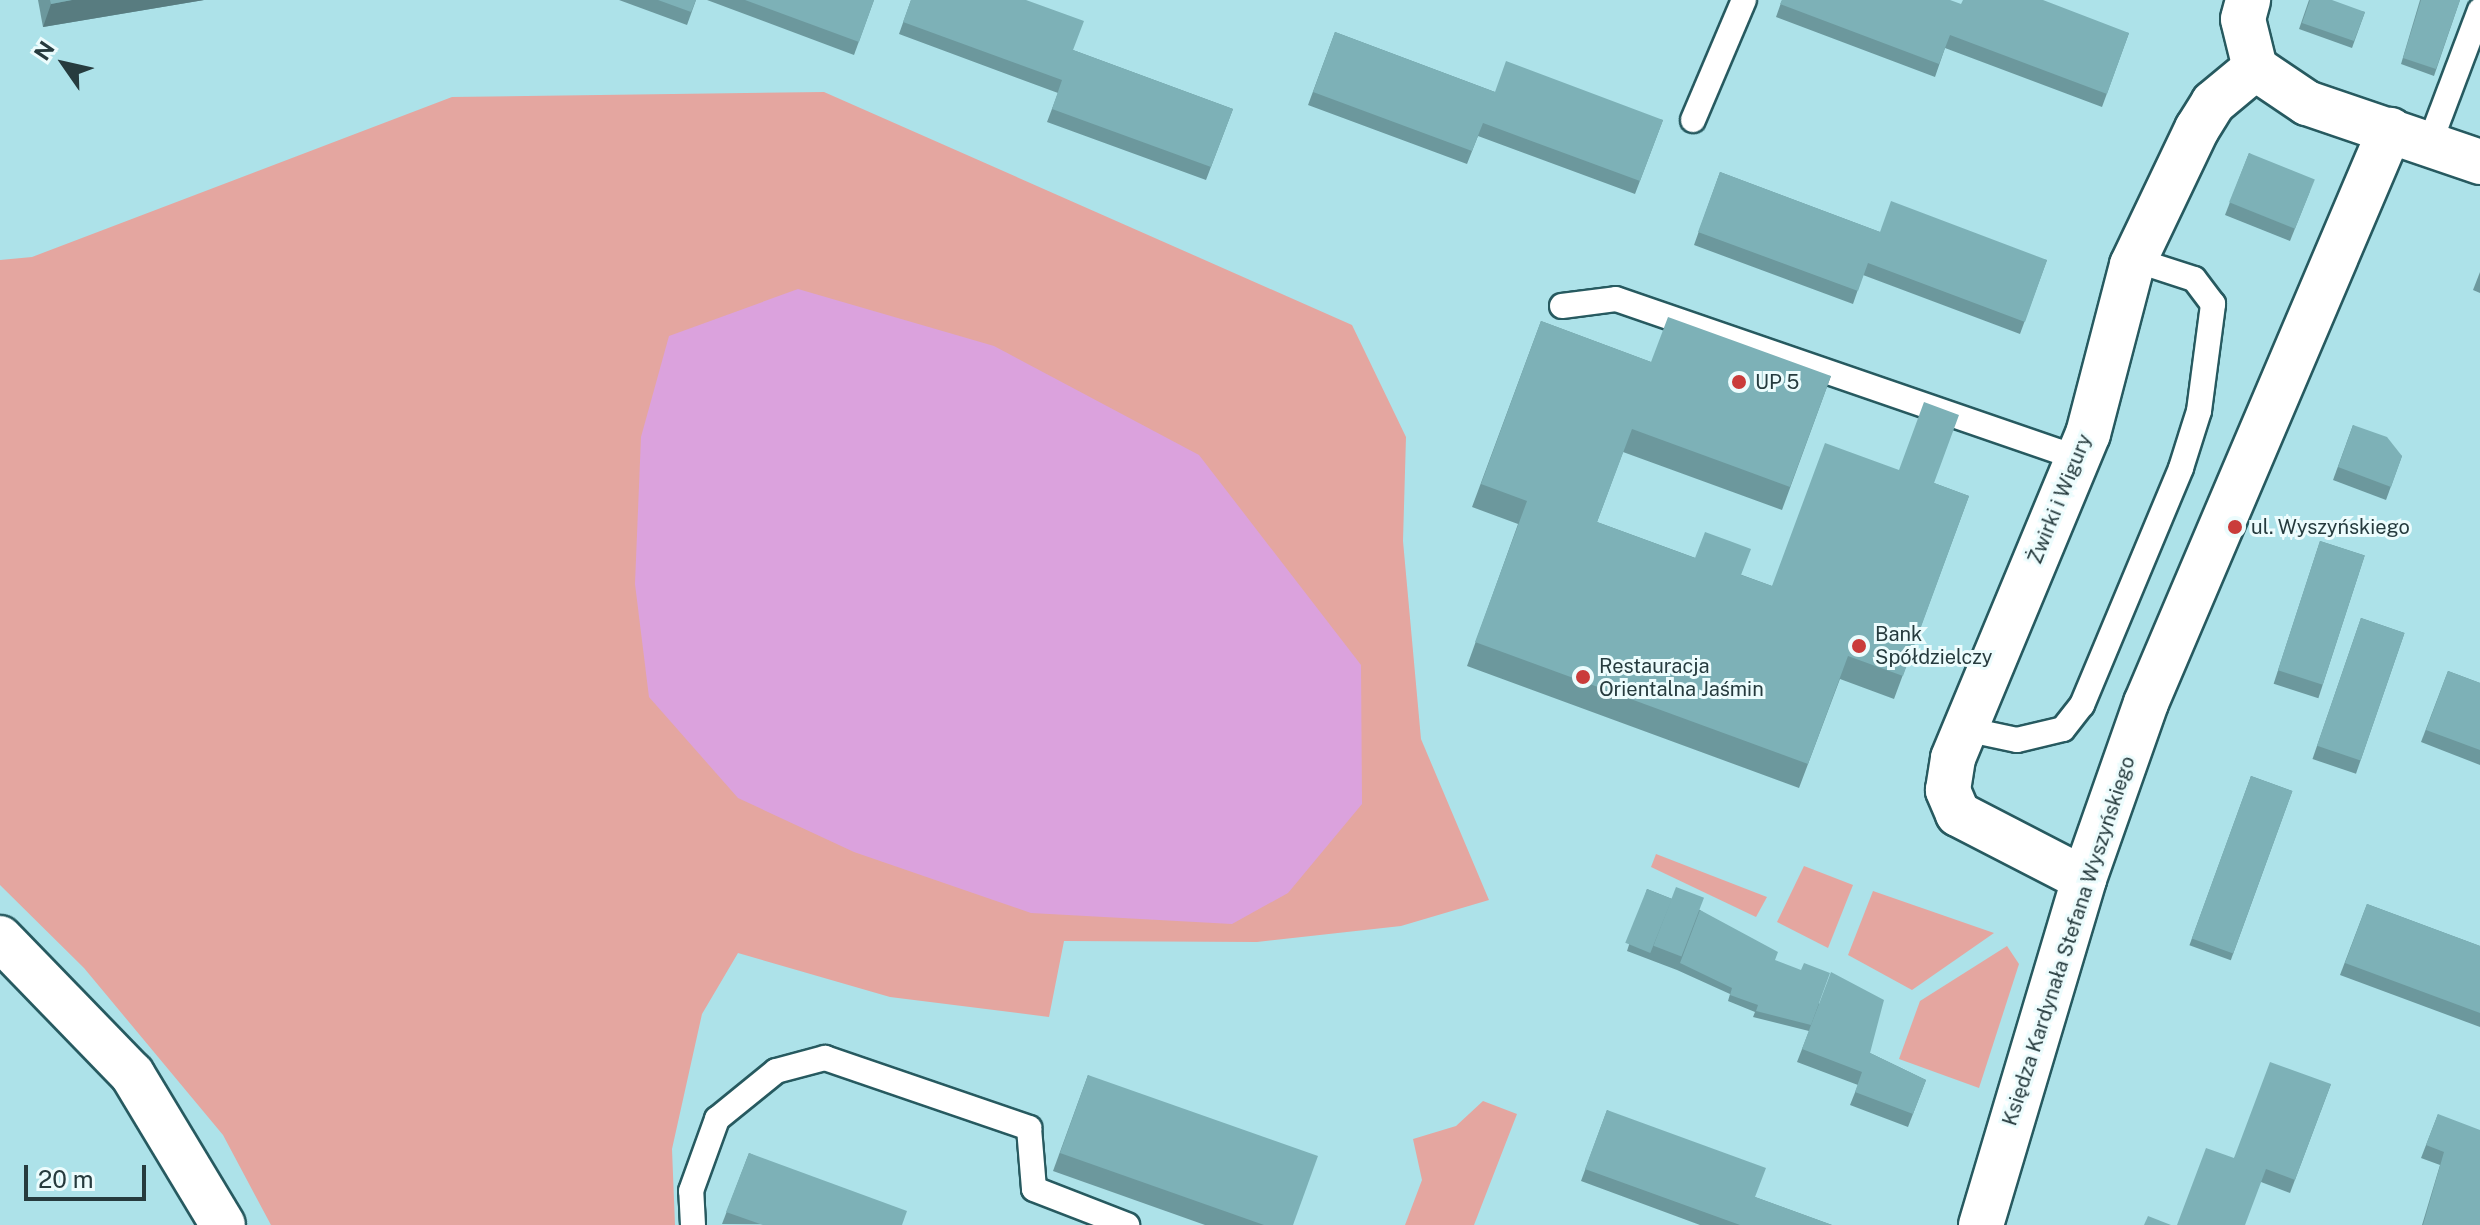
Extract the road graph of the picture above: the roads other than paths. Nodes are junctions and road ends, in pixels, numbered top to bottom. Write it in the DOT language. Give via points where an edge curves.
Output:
graph roads {
  1 [pos="1744,0"];
  2 [pos="2248,0"];
  3 [pos="2478,23"];
  4 [pos="2255,68"];
  5 [pos="1693,120"];
  6 [pos="2410,137"];
  7 [pos="2480,162"];
  8 [pos="2135,260"];
  9 [pos="1562,306"];
  10 [pos="2077,458"];
  11 [pos="1965,729"];
  12 [pos="2084,879"];
  13 [pos="0,938"];
  14 [pos="223,1225"];
  15 [pos="693,1225"];
  16 [pos="1127,1225"];
  17 [pos="1981,1225"];
  1 -- 5 [label="lane"];
  2 -- 4 [label="street" via="2243,19"];
  3 -- 6 [label="lane"];
  4 -- 6 [label="street" via="2278,90"];
  4 -- 8 [label="street, Żwirki i Wigury" via="2213,103"];
  6 -- 7 [label="street"];
  6 -- 12 [label="street, Księdza Kardynała Stefana Wyszyńskiego" via="2181,613"];
  8 -- 10 [label="street, Żwirki i Wigury"];
  8 -- 11 [label="lane" via="2194,279 2213,304 2199,411 2181,468 2082,705 2063,729 2017,740"];
  9 -- 10 [label="lane" via="1616,299"];
  10 -- 11 [label="street, Żwirki i Wigury"];
  11 -- 12 [label="street, Żwirki i Wigury" via="1948,790 1958,814"];
  12 -- 17 [label="street, Księdza Kardynała Stefana Wyszyńskiego"];
  13 -- 14 [label="street" via="132,1074"];
  15 -- 16 [label="lane" via="691,1191 717,1119 776,1071 825,1058 1029,1128 1034,1189"];
}
